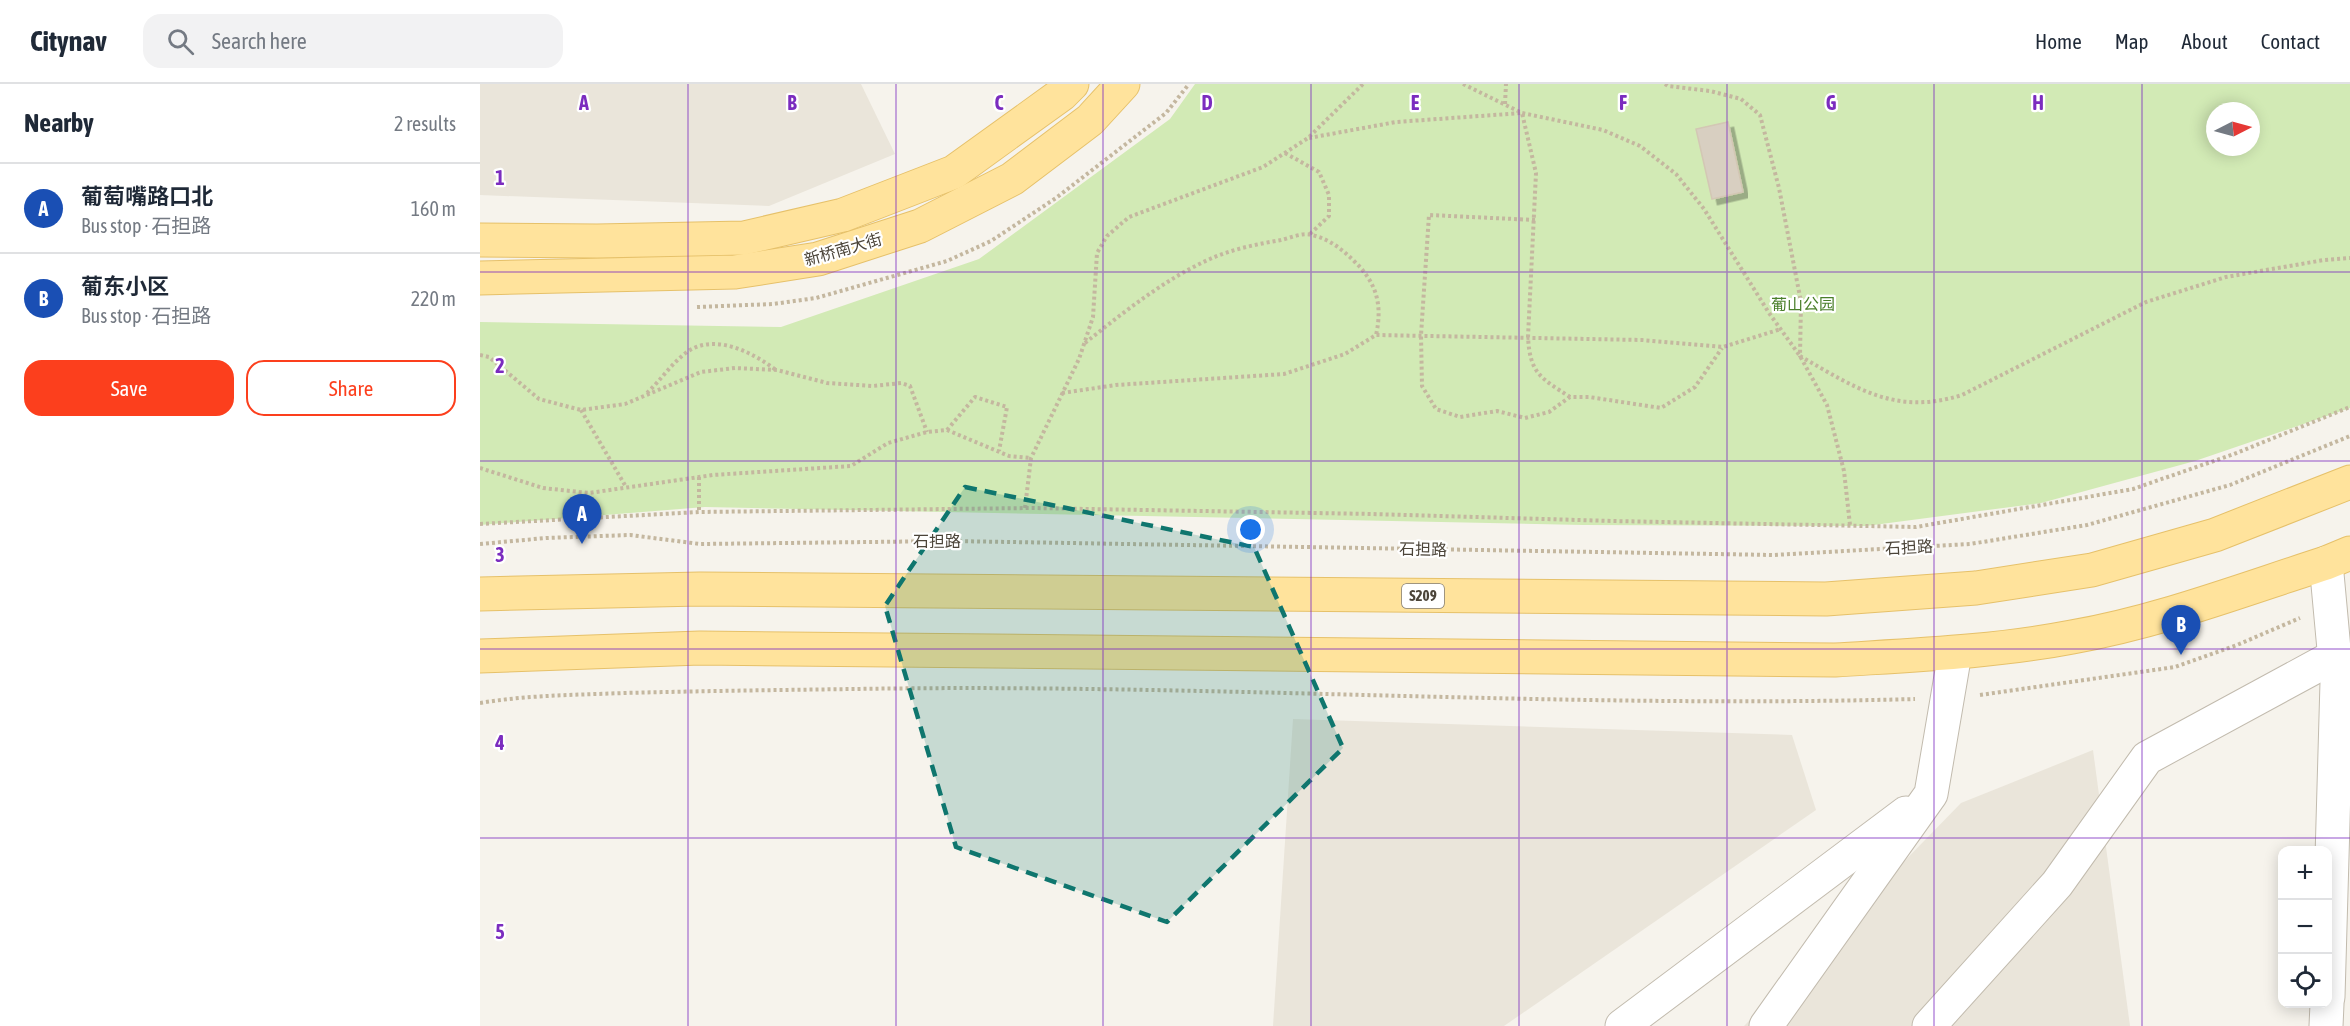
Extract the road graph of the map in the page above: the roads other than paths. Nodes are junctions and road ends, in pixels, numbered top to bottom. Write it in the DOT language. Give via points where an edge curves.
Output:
graph roads {
  1 [pos="1072,84"];
  2 [pos="1123,84"];
  3 [pos="480,240"];
  4 [pos="480,278"];
  5 [pos="2350,482"];
  6 [pos="2338,558"];
  7 [pos="480,594"];
  8 [pos="1955,653"];
  9 [pos="480,656"];
  10 [pos="2335,656"];
  11 [pos="1931,794"];
  12 [pos="2329,954"];
  13 [pos="2327,1008"];
  14 [pos="1622,1026"];
  15 [pos="1766,1026"];
  16 [pos="1929,1026"];
  17 [pos="2326,1026"];
  1 -- 3 [label="main road, 新桥南大街" via="954,172 843,215 744,238"];
  2 -- 4 [label="main road, 新桥南大街" via="1090,120 1012,179 920,226 818,259 735,272"];
  5 -- 7 [label="main road, S209" via="2215,536 2092,570 1976,588 1826,599 700,589"];
  6 -- 8 [label="main road" via="2175,612 2072,637"];
  6 -- 10 [label="street"];
  8 -- 9 [label="main road" via="1835,660 1701,660 700,648"];
  8 -- 11 [label="street"];
  10 -- 12 [label="street"];
  10 -- 16 [label="street" via="2147,758 2057,885"];
  11 -- 14 [label="street"];
  11 -- 15 [label="street"];
  13 -- 17 [label="street"];
}
